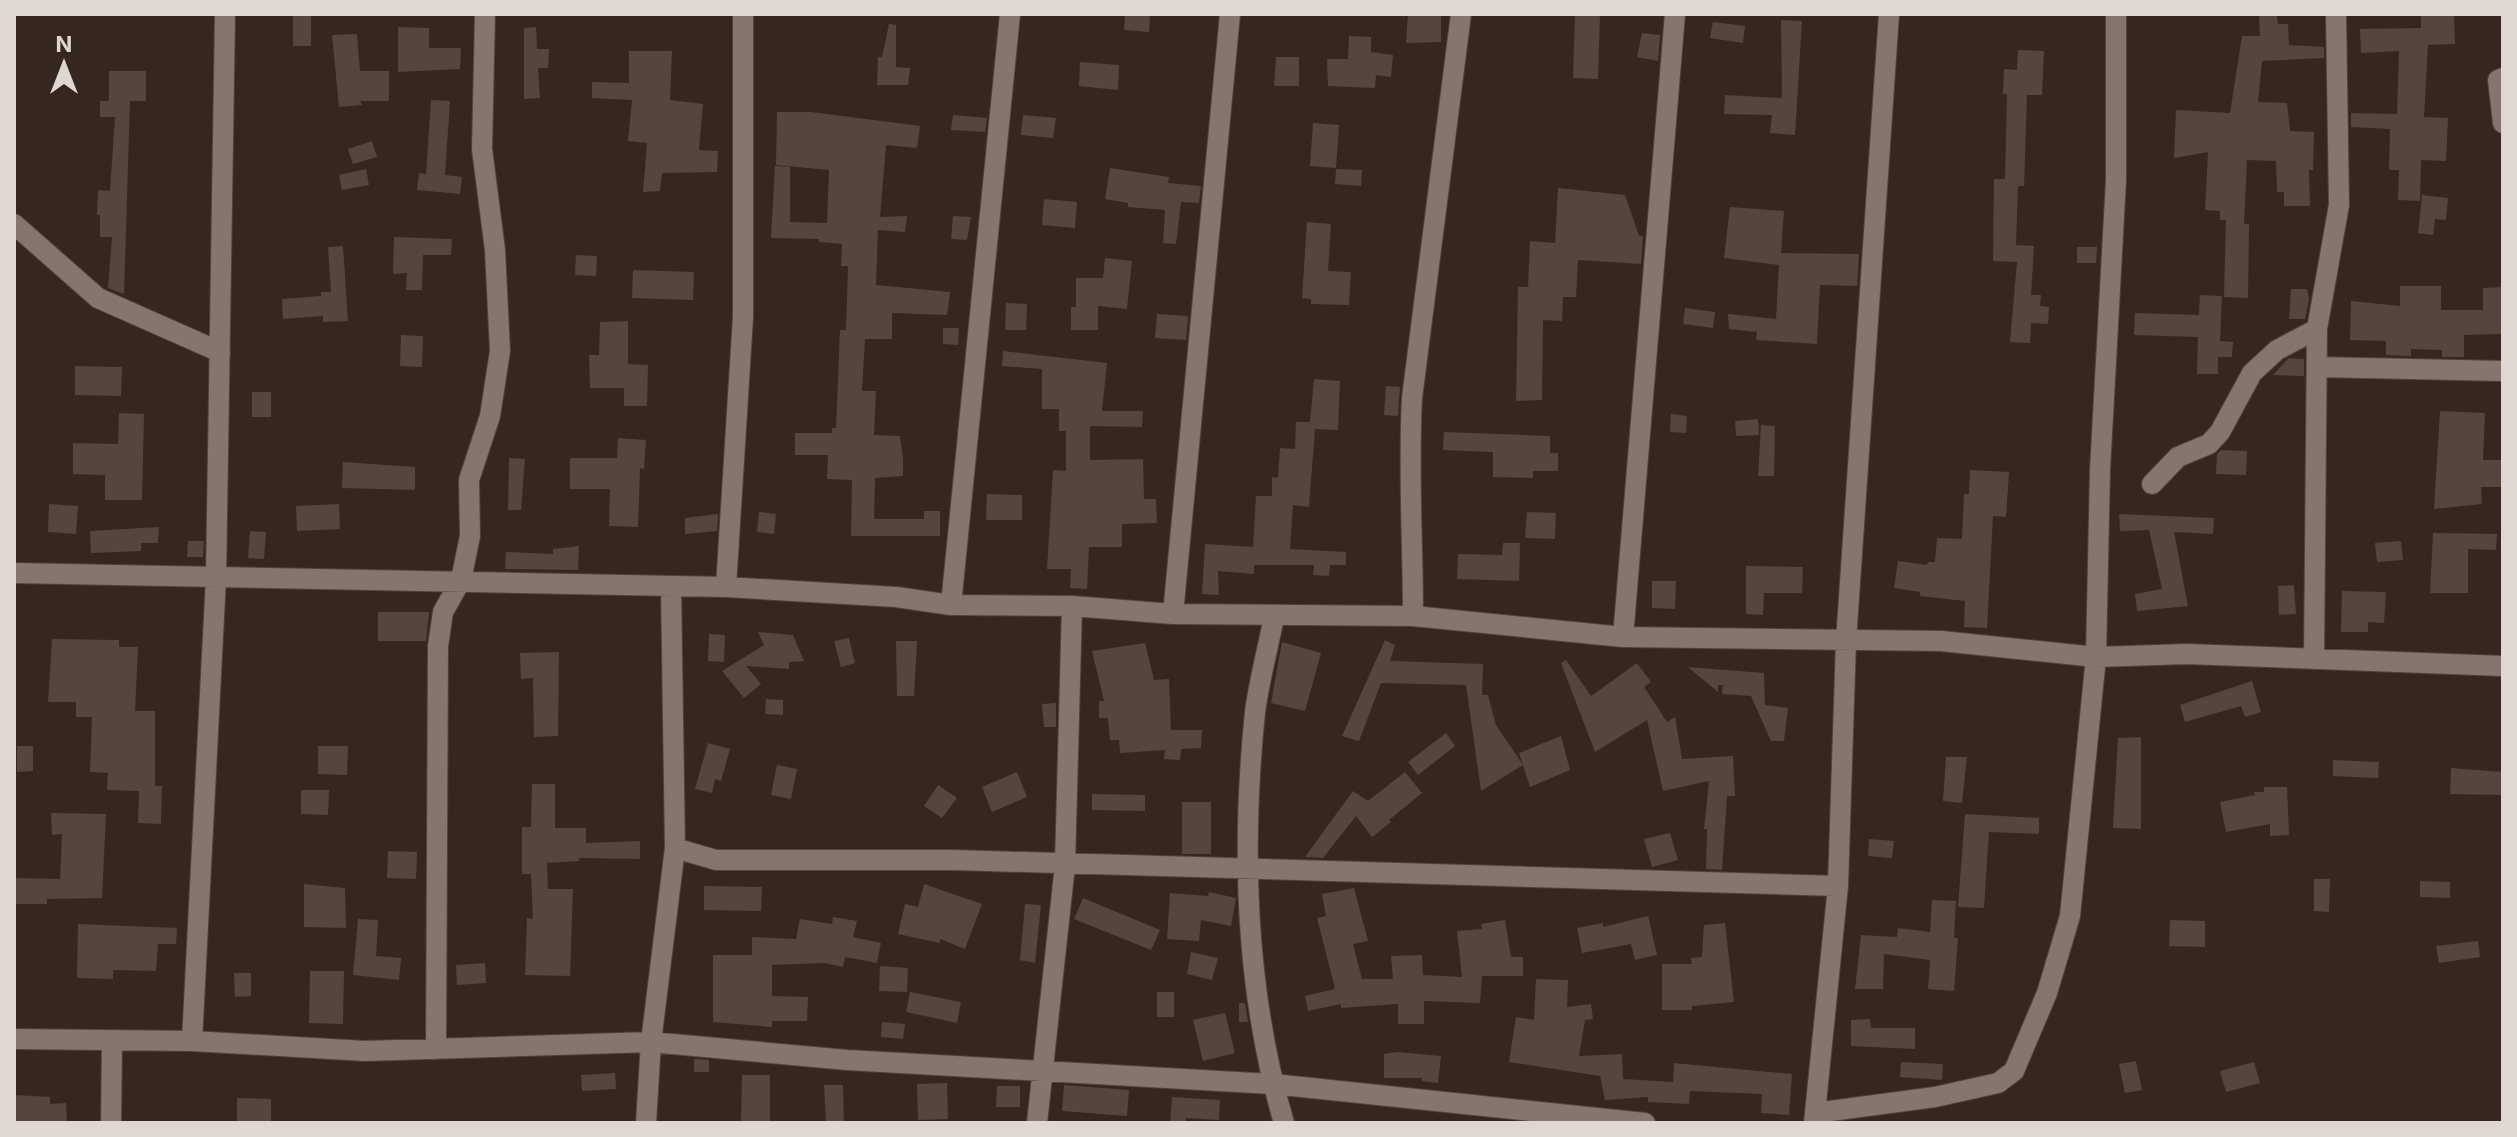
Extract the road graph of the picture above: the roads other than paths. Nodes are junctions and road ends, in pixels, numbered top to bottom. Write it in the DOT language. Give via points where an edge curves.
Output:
graph roads {
  1 [pos="225,14"];
  2 [pos="485,14"];
  3 [pos="743,14"];
  4 [pos="1010,14"];
  5 [pos="1230,14"];
  6 [pos="1461,14"];
  7 [pos="1675,14"];
  8 [pos="1889,14"];
  9 [pos="2116,14"];
  10 [pos="2336,14"];
  11 [pos="2503,78"];
  12 [pos="2503,123"];
  13 [pos="14,224"];
  14 [pos="2317,329"];
  15 [pos="220,352"];
  16 [pos="2317,367"];
  17 [pos="2503,371"];
  18 [pos="2152,484"];
  19 [pos="14,573"];
  20 [pos="216,578"];
  21 [pos="461,580"];
  22 [pos="671,586"];
  23 [pos="726,587"];
  24 [pos="951,605"];
  25 [pos="1072,606"];
  26 [pos="1173,614"];
  27 [pos="1413,616"];
  28 [pos="1274,617"];
  29 [pos="1623,637"];
  30 [pos="1846,641"];
  31 [pos="2096,657"];
  32 [pos="2314,659"];
  33 [pos="2503,666"];
  34 [pos="675,848"];
  35 [pos="1065,865"];
  36 [pos="1246,868"];
  37 [pos="1838,886"];
  38 [pos="14,1039"];
  39 [pos="112,1040"];
  40 [pos="192,1041"];
  41 [pos="651,1042"];
  42 [pos="436,1049"];
  43 [pos="1044,1072"];
  44 [pos="1273,1084"];
  45 [pos="1814,1118"];
  46 [pos="1611,1120"];
  47 [pos="111,1123"];
  48 [pos="646,1123"];
  49 [pos="1037,1123"];
  50 [pos="1284,1123"];
  51 [pos="1645,1123"];
  1 -- 15 [label="street"];
  2 -- 21 [label="street" via="482,149 500,351 490,416 469,480 470,536"];
  3 -- 23 [label="street" via="743,317"];
  4 -- 24 [label="street"];
  5 -- 26 [label="street"];
  6 -- 27 [label="street" via="1412,398"];
  7 -- 29 [label="street"];
  8 -- 30 [label="street"];
  9 -- 31 [label="street" via="2116,180"];
  10 -- 14 [label="street" via="2339,205"];
  11 -- 12 [label="street" via="2498,80"];
  13 -- 15 [label="street" via="98,298"];
  14 -- 16 [label="street"];
  14 -- 18 [label="street" via="2277,350 2252,373 2220,432 2209,444 2178,457"];
  15 -- 20 [label="street"];
  16 -- 17 [label="street"];
  16 -- 32 [label="street"];
  19 -- 20 [label="street"];
  20 -- 21 [label="street"];
  20 -- 40 [label="street"];
  21 -- 22 [label="street"];
  21 -- 42 [label="street" via="443,612 438,646"];
  22 -- 23 [label="street"];
  22 -- 34 [label="street"];
  23 -- 24 [label="street"];
  24 -- 25 [label="street"];
  25 -- 26 [label="street"];
  25 -- 35 [label="street"];
  26 -- 28 [label="street"];
  27 -- 28 [label="street"];
  27 -- 29 [label="street"];
  28 -- 36 [label="street" via="1256,711"];
  29 -- 30 [label="street"];
  30 -- 31 [label="street" via="1941,641"];
  30 -- 37 [label="street"];
  31 -- 32 [label="street"];
  31 -- 45 [label="street" via="2070,916 2047,993 2014,1071 1998,1083"];
  32 -- 33 [label="street"];
  34 -- 35 [label="street" via="716,860"];
  34 -- 41 [label="street"];
  35 -- 36 [label="street"];
  35 -- 43 [label="street"];
  36 -- 37 [label="street"];
  36 -- 44 [label="street" via="1252,958"];
  37 -- 45 [label="street"];
  38 -- 39 [label="street"];
  39 -- 40 [label="street"];
  39 -- 47 [label="street"];
  40 -- 42 [label="street" via="340,1050"];
  41 -- 42 [label="street"];
  41 -- 43 [label="street"];
  41 -- 48 [label="street"];
  43 -- 44 [label="street"];
  43 -- 49 [label="street"];
  44 -- 46 [label="street"];
  44 -- 50 [label="street"];
  46 -- 51 [label="street"];
}
